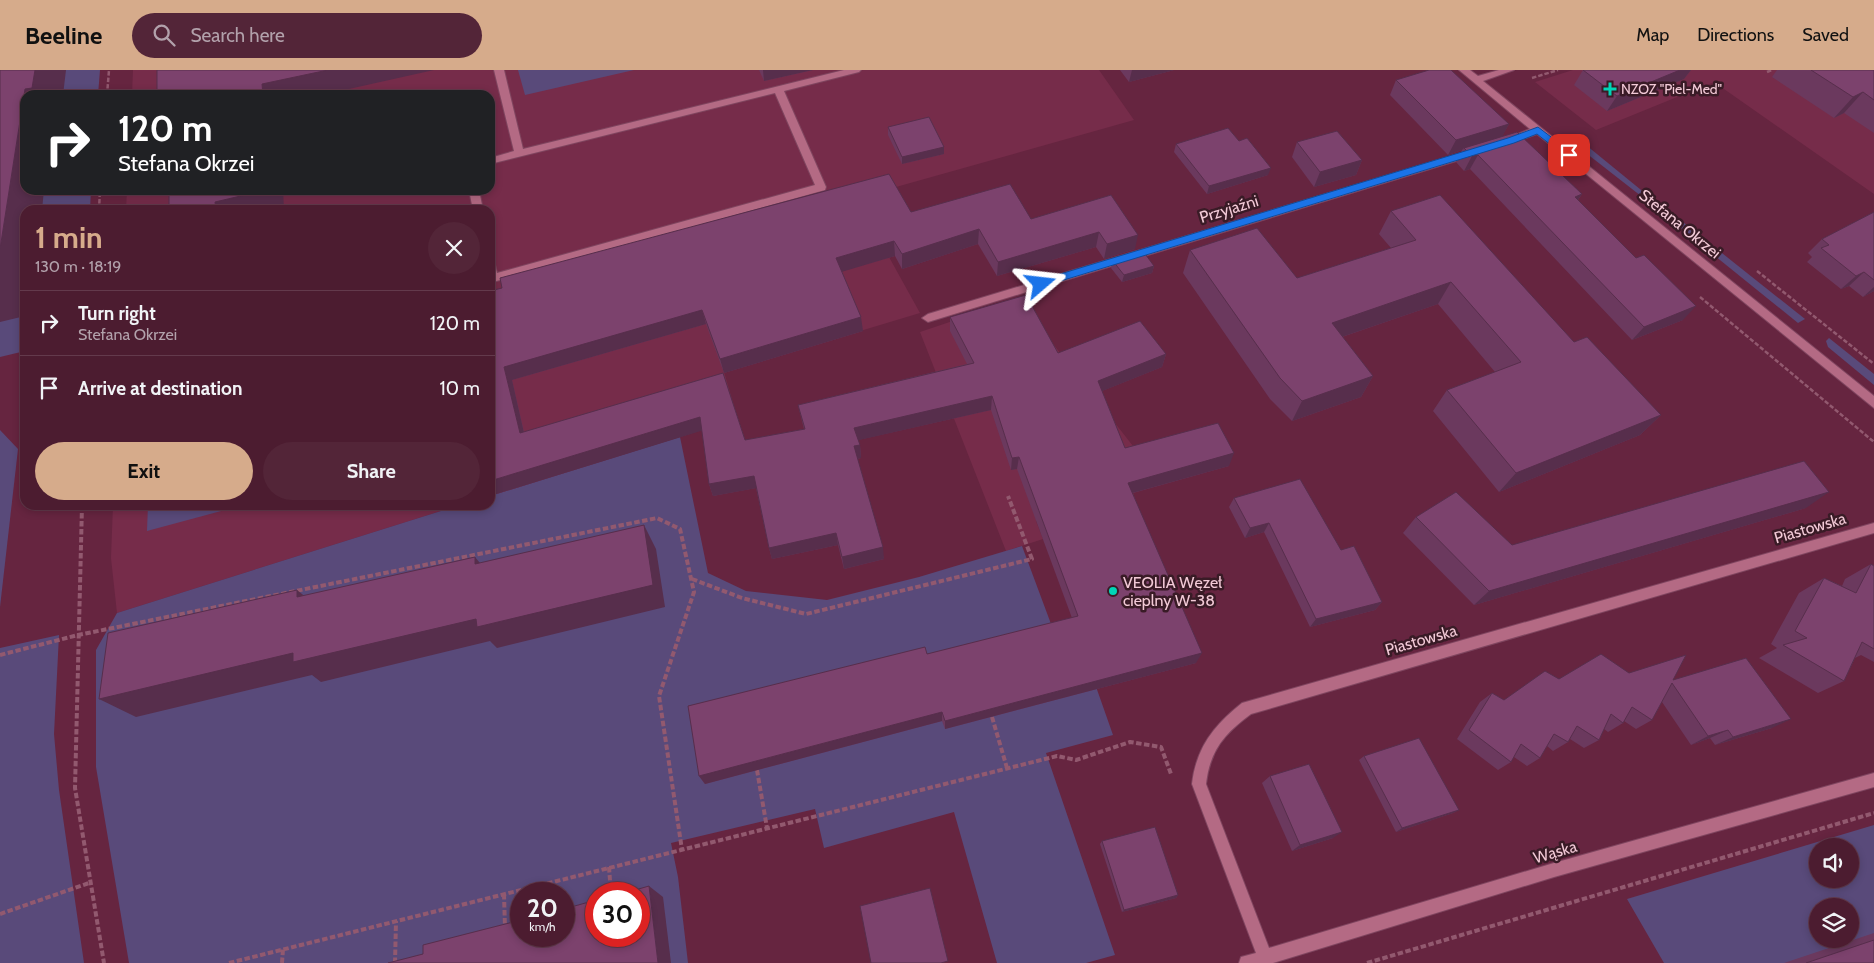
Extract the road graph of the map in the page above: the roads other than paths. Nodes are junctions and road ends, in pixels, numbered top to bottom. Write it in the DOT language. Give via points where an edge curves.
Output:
graph roads {
  1 [pos="499,70"];
  2 [pos="856,70"];
  3 [pos="1464,70"];
  4 [pos="1509,70"];
  5 [pos="1476,80"];
  6 [pos="778,89"];
  7 [pos="1538,130"];
  8 [pos="519,153"];
  9 [pos="495,160"];
  10 [pos="495,277"];
  11 [pos="928,318"];
  12 [pos="1874,404"];
  13 [pos="1874,528"];
  14 [pos="1874,780"];
  15 [pos="1265,958"];
  16 [pos="1247,963"];
  1 -- 8 [label="street"];
  2 -- 6 [label="street"];
  3 -- 5 [label="street, Stefana Okrzei"];
  4 -- 5 [label="street"];
  5 -- 7 [label="street, Stefana Okrzei"];
  6 -- 8 [label="street"];
  6 -- 10 [label="street" via="822,187"];
  7 -- 11 [label="street, Przyjaźni"];
  7 -- 12 [label="street, Stefana Okrzei"];
  8 -- 9 [label="street"];
  13 -- 15 [label="street, Piastowska" via="1247,708 1221,730 1208,749 1200,764 1199,784"];
  14 -- 15 [label="street, Wąska" via="1554,870"];
  15 -- 16 [label="street, Wąska"];
}
